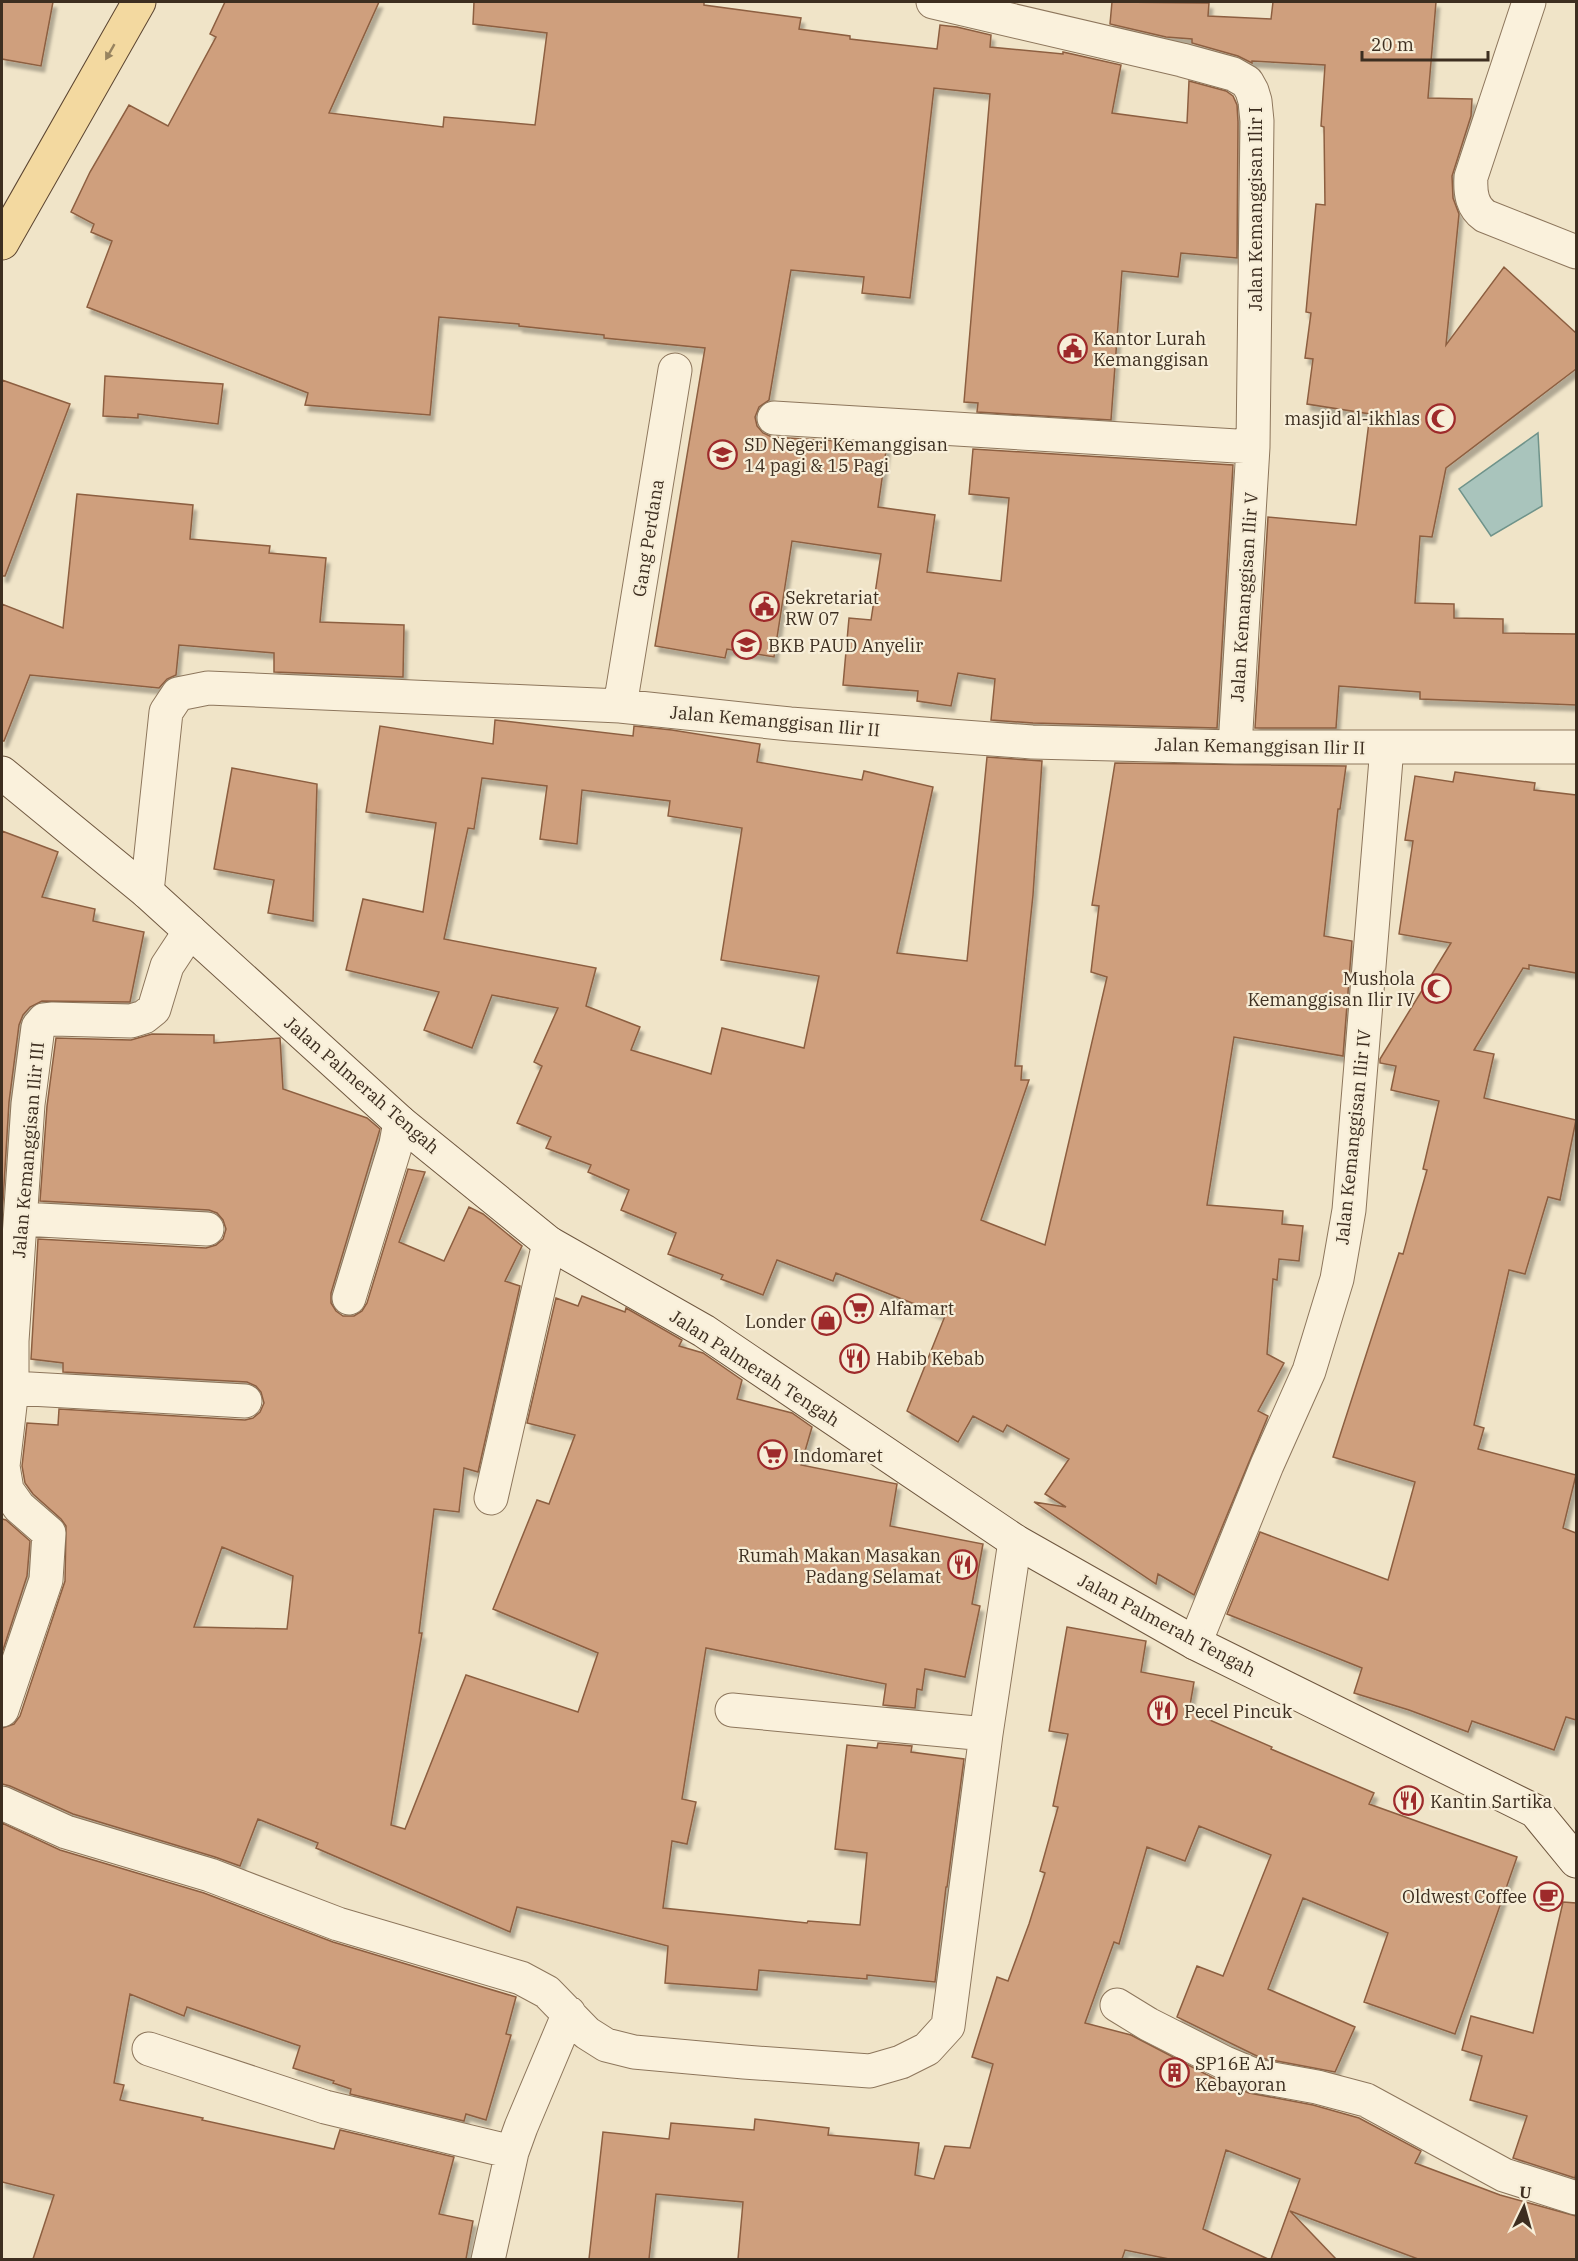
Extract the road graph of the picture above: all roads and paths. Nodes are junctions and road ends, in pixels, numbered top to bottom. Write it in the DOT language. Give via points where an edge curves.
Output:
graph roads {
  1 [pos="139,2"];
  2 [pos="933,2"];
  3 [pos="1529,2"];
  4 [pos="2,243"];
  5 [pos="1576,252"];
  6 [pos="675,370"];
  7 [pos="774,418"];
  8 [pos="1253,447"];
  9 [pos="620,706"];
  10 [pos="1235,747"];
  11 [pos="1387,747"];
  12 [pos="1576,747"];
  13 [pos="2,773"];
  14 [pos="147,892"];
  15 [pos="190,931"];
  16 [pos="400,1122"];
  17 [pos="22,1220"];
  18 [pos="207,1229"];
  19 [pos="549,1243"];
  20 [pos="349,1298"];
  21 [pos="12,1388"];
  22 [pos="245,1401"];
  23 [pos="491,1498"];
  24 [pos="1015,1541"];
  25 [pos="1195,1643"];
  26 [pos="2,1710"];
  27 [pos="732,1710"];
  28 [pos="986,1734"];
  29 [pos="2,1803"];
  30 [pos="1576,1861"];
  31 [pos="1117,2005"];
  32 [pos="569,2013"];
  33 [pos="149,2049"];
  34 [pos="512,2152"];
  35 [pos="1576,2198"];
  36 [pos="488,2259"];
  1 -- 4 [label="main road, one-way"];
  2 -- 8 [label="street, Jalan Kemanggisan Ilir I" via="1182,60 1233,74 1247,82 1255,100 1257,121"];
  3 -- 5 [label="street" via="1471,177 1473,203 1485,216"];
  6 -- 9 [label="street, Gang Perdana"];
  7 -- 8 [label="street"];
  8 -- 10 [label="street, Jalan Kemanggisan Ilir V"];
  9 -- 10 [label="street, Jalan Kemanggisan Ilir II" via="790,724 1032,742"];
  9 -- 14 [label="street, Jalan Kemanggisan Ilir II" via="208,688 178,694 166,712"];
  10 -- 11 [label="street, Jalan Kemanggisan Ilir II"];
  11 -- 12 [label="street, Jalan Kemanggisan Ilir II"];
  11 -- 25 [label="street, Jalan Kemanggisan Ilir IV" via="1349,1210 1337,1280 1309,1371"];
  13 -- 14 [label="street, Jalan Palmerah Tengah"];
  14 -- 15 [label="street, Jalan Palmerah Tengah"];
  15 -- 16 [label="street, Jalan Palmerah Tengah"];
  15 -- 17 [label="street, Jalan Kemanggisan Ilir III" via="167,966 154,1009 144,1017 131,1021 53,1018 38,1027 28,1104"];
  16 -- 19 [label="street, Jalan Palmerah Tengah"];
  16 -- 20 [label="street"];
  17 -- 18 [label="street"];
  17 -- 21 [label="street, Jalan Kemanggisan Ilir III"];
  19 -- 23 [label="street"];
  19 -- 24 [label="street, Jalan Palmerah Tengah" via="704,1332"];
  21 -- 22 [label="street"];
  21 -- 26 [label="street, Jalan Kemanggisan Ilir III" via="3,1466 7,1490 49,1533 46,1580"];
  24 -- 25 [label="street, Jalan Palmerah Tengah"];
  24 -- 28 [label="street"];
  25 -- 30 [label="street, Jalan Palmerah Tengah" via="1536,1811"];
  27 -- 28 [label="street"];
  28 -- 32 [label="street" via="948,2026 927,2049 870,2071 634,2052 606,2045 587,2033"];
  29 -- 32 [label="street" via="66,1832 210,1875 338,1924 521,1978 547,1992"];
  31 -- 35 [label="street" via="1225,2063 1256,2076 1366,2100 1504,2175"];
  32 -- 34 [label="street"];
  33 -- 34 [label="street" via="325,2107"];
  34 -- 36 [label="street"];
}
